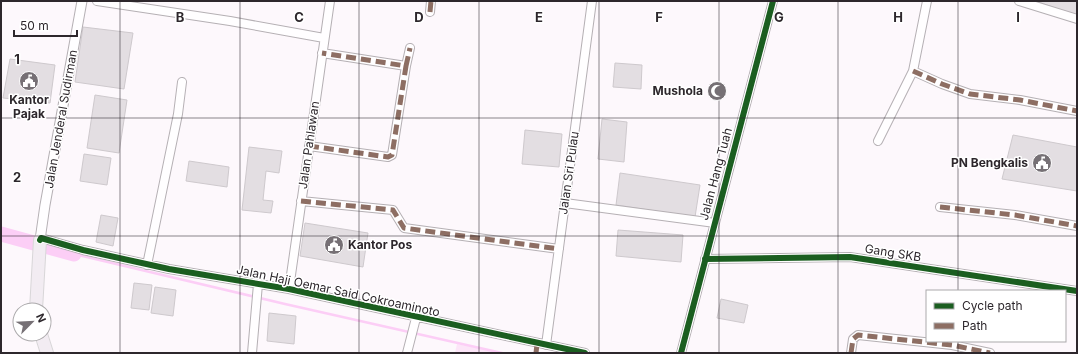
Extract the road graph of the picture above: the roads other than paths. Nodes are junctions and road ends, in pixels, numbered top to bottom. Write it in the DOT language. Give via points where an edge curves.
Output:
graph roads {
  1 [pos="82,1"];
  2 [pos="97,1"];
  3 [pos="330,1"];
  4 [pos="431,1"];
  5 [pos="592,1"];
  6 [pos="773,1"];
  7 [pos="927,1"];
  8 [pos="1019,1"];
  9 [pos="430,12"];
  10 [pos="1077,19"];
  11 [pos="324,38"];
  12 [pos="410,48"];
  13 [pos="322,53"];
  14 [pos="406,66"];
  15 [pos="913,71"];
  16 [pos="182,82"];
  17 [pos="1077,111"];
  18 [pos="878,141"];
  19 [pos="309,146"];
  20 [pos="301,201"];
  21 [pos="565,203"];
  22 [pos="940,207"];
  23 [pos="714,223"];
  24 [pos="1077,226"];
  25 [pos="41,239"];
  26 [pos="559,249"];
  27 [pos="705,259"];
  28 [pos="147,265"];
  29 [pos="257,287"];
  30 [pos="289,289"];
  31 [pos="1077,291"];
  32 [pos="36,302"];
  33 [pos="416,321"];
  34 [pos="44,342"];
  35 [pos="539,348"];
  36 [pos="47,353"];
  37 [pos="252,353"];
  38 [pos="407,353"];
  39 [pos="585,353"];
  40 [pos="681,353"];
  41 [pos="851,353"];
  42 [pos="990,353"];
  1 -- 25 [label="street, Jalan Jenderal Sudirman"];
  2 -- 11 [label="street"];
  3 -- 11 [label="street, Jalan Pahlawan"];
  4 -- 9 [label="street"];
  5 -- 21 [label="street, Jalan Sri Pulau"];
  6 -- 23 [label="street, Jalan Hang Tuah"];
  7 -- 15 [label="street"];
  8 -- 10 [label="street"];
  11 -- 13 [label="street, Jalan Pahlawan"];
  12 -- 14 [label="street"];
  13 -- 14 [label="street"];
  13 -- 19 [label="street, Jalan Pahlawan"];
  14 -- 19 [label="street" via="392,155 388,157"];
  15 -- 17 [label="street" via="970,94"];
  15 -- 18 [label="street"];
  16 -- 28 [label="street" via="178,114"];
  19 -- 20 [label="street, Jalan Pahlawan"];
  20 -- 26 [label="street" via="393,210 404,228"];
  20 -- 30 [label="street, Jalan Pahlawan"];
  21 -- 23 [label="street"];
  21 -- 26 [label="street, Jalan Sri Pulau"];
  22 -- 24 [label="street" via="1015,215"];
  23 -- 27 [label="street, Jalan Hang Tuah"];
  25 -- 28 [label="street, Jalan Haji Oemar Said Cokroaminoto"];
  25 -- 32 [label="main road"];
  26 -- 35 [label="street, Jalan Sri Pulau"];
  27 -- 31 [label="street, Gang SKB" via="850,257"];
  27 -- 40 [label="street, Jalan Hang Tuah"];
  28 -- 29 [label="street, Jalan Haji Oemar Said Cokroaminoto"];
  29 -- 30 [label="street, Jalan Haji Oemar Said Cokroaminoto"];
  29 -- 37 [label="street"];
  30 -- 33 [label="street, Jalan Haji Oemar Said Cokroaminoto"];
  33 -- 35 [label="street, Jalan Haji Oemar Said Cokroaminoto"];
  33 -- 38 [label="street"];
  34 -- 36 [label="main road"];
  35 -- 39 [label="street, Jalan Haji Oemar Said Cokroaminoto"];
  41 -- 42 [label="street" via="853,339 858,335"];
}
